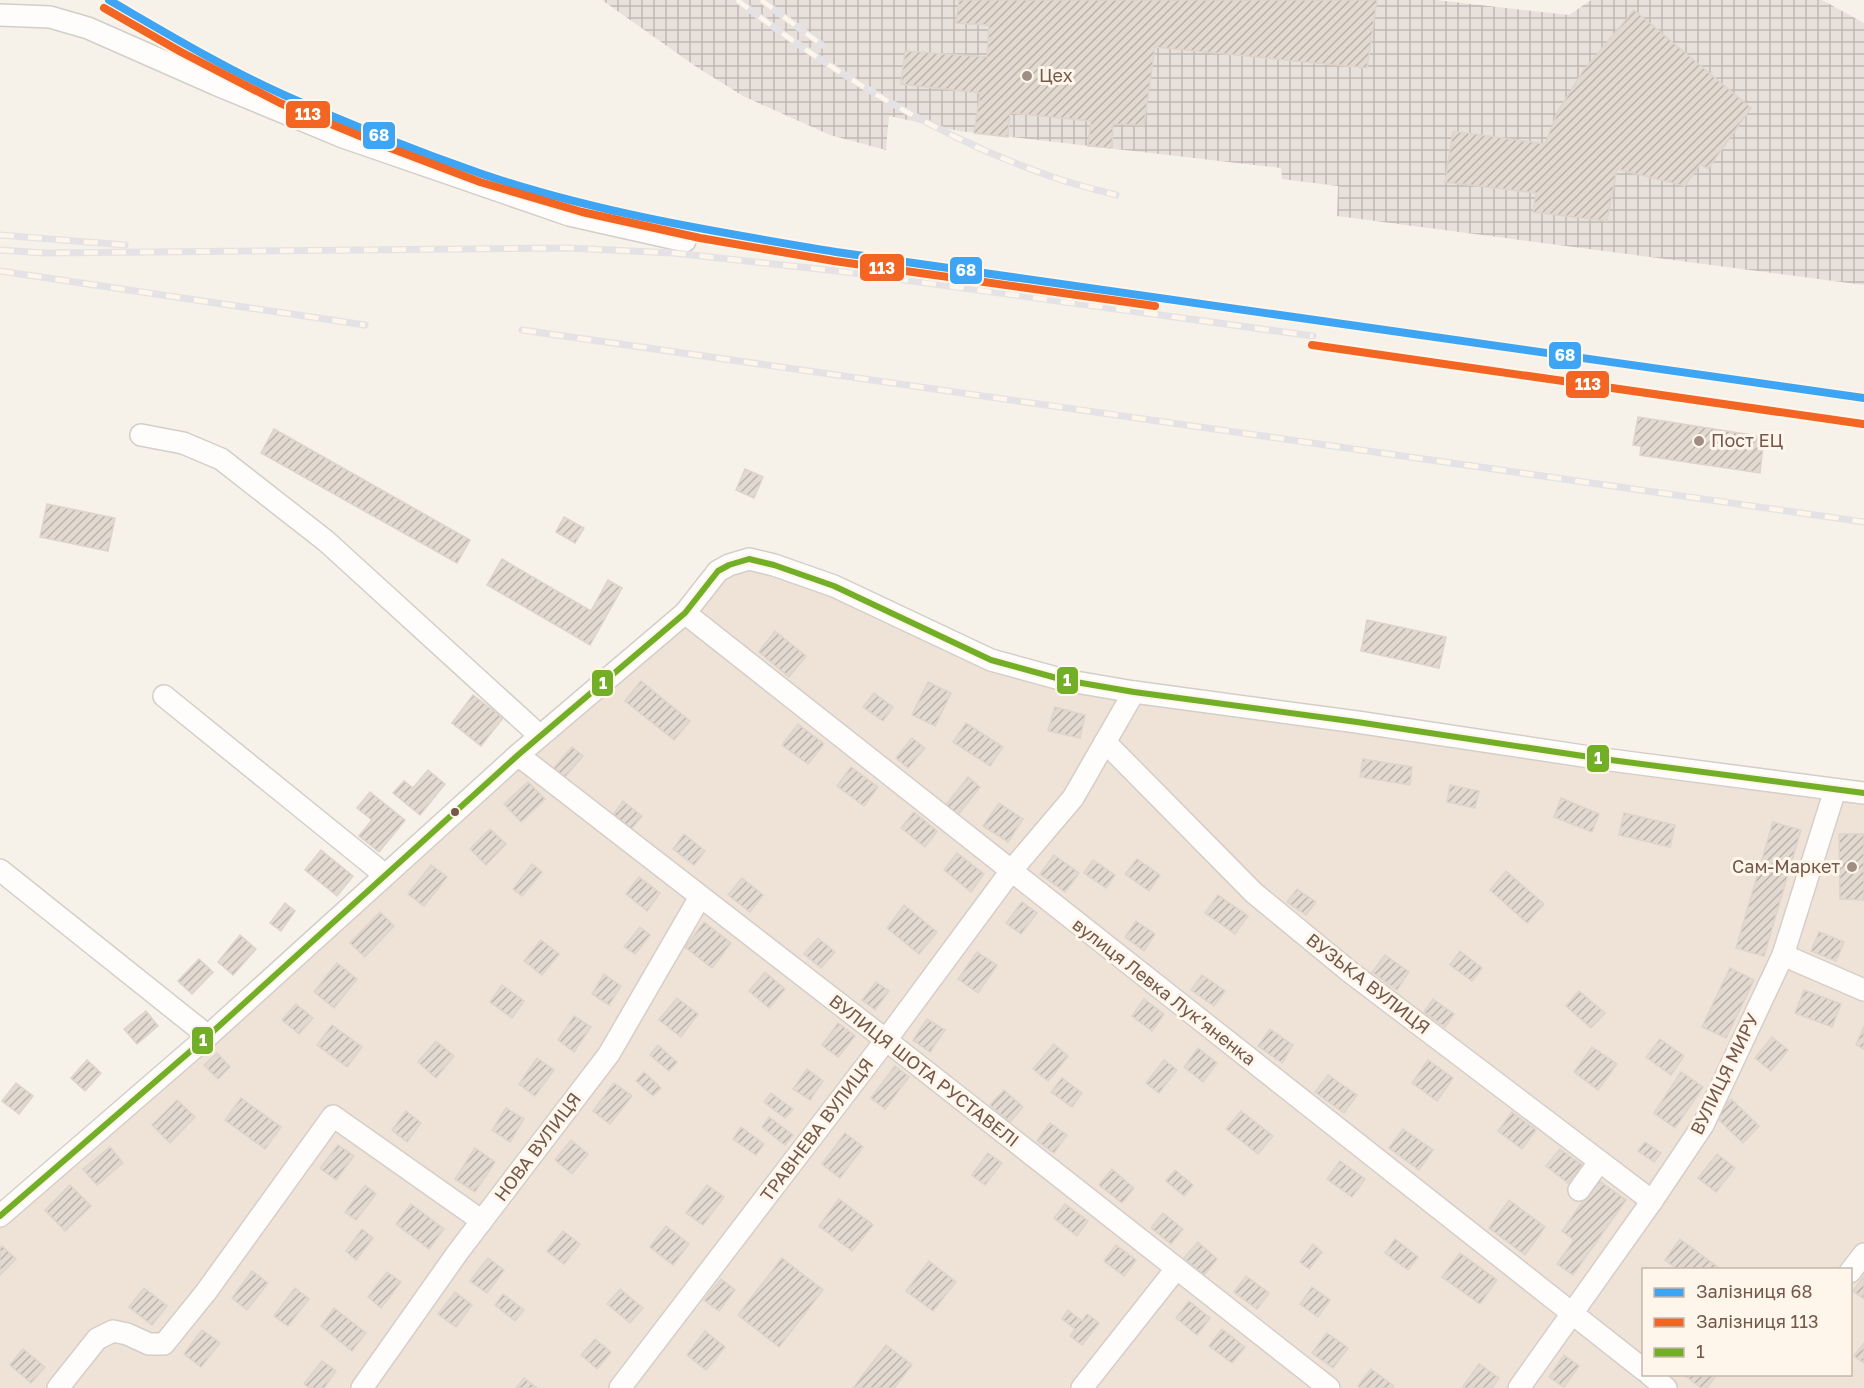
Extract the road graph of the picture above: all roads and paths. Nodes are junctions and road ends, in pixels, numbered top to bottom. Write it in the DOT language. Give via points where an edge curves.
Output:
graph roads {
  1 [pos="0,15"];
  2 [pos="686,241"];
  3 [pos="141,435"];
  4 [pos="685,613"];
  5 [pos="1134,692"];
  6 [pos="164,696"];
  7 [pos="540,736"];
  8 [pos="1105,742"];
  9 [pos="518,755"];
  10 [pos="1835,790"];
  11 [pos="1864,793"];
  12 [pos="0,870"];
  13 [pos="1011,871"];
  14 [pos="385,875"];
  15 [pos="700,897"];
  16 [pos="1783,955"];
  17 [pos="1864,990"];
  18 [pos="208,1036"];
  19 [pos="886,1040"];
  20 [pos="1599,1162"];
  21 [pos="1579,1190"];
  22 [pos="1652,1201"];
  23 [pos="0,1216"];
  24 [pos="482,1221"];
  25 [pos="1864,1255"];
  26 [pos="1176,1269"];
  27 [pos="1852,1272"];
  28 [pos="1572,1314"];
  29 [pos="1642,1368"];
  30 [pos="1651,1376"];
  31 [pos="58,1388"];
  32 [pos="362,1388"];
  33 [pos="620,1388"];
  34 [pos="1082,1388"];
  35 [pos="1329,1388"];
  36 [pos="1519,1388"];
  37 [pos="1666,1388"];
  1 -- 2 [label="street" via="50,17 88,28 343,137 569,214"];
  3 -- 7 [label="street" via="183,443 221,459 326,541"];
  4 -- 5 [label="street" via="718,571 749,560 834,586 991,660 1064,680"];
  4 -- 7 [label="street"];
  4 -- 13 [label="street, вулиця Левка Лукʼяненка"];
  5 -- 8 [label="street, ТРАВНЕВА ВУЛИЦЯ"];
  5 -- 10 [label="street"];
  6 -- 14 [label="street"];
  7 -- 9 [label="street"];
  8 -- 13 [label="street, ТРАВНЕВА ВУЛИЦЯ" via="1073,798"];
  8 -- 20 [label="street, ВУЗЬКА ВУЛИЦЯ" via="1254,894"];
  9 -- 14 [label="street"];
  9 -- 15 [label="street, ВУЛИЦЯ ШОТА РУСТАВЕЛІ"];
  10 -- 11 [label="street"];
  10 -- 16 [label="street, ВУЛИЦЯ МИРУ"];
  12 -- 18 [label="street"];
  13 -- 19 [label="street, ТРАВНЕВА ВУЛИЦЯ"];
  13 -- 28 [label="street, вулиця Левка Лукʼяненка"];
  14 -- 18 [label="street"];
  15 -- 19 [label="street, ВУЛИЦЯ ШОТА РУСТАВЕЛІ"];
  15 -- 24 [label="street, НОВА ВУЛИЦЯ" via="609,1054"];
  16 -- 17 [label="street"];
  16 -- 22 [label="street, ВУЛИЦЯ МИРУ" via="1703,1125"];
  18 -- 23 [label="street"];
  19 -- 26 [label="street, ВУЛИЦЯ ШОТА РУСТАВЕЛІ"];
  19 -- 33 [label="street, ТРАВНЕВА ВУЛИЦЯ"];
  20 -- 21 [label="street"];
  20 -- 22 [label="street, ВУЗЬКА ВУЛИЦЯ"];
  22 -- 28 [label="street, ВУЛИЦЯ МИРУ"];
  24 -- 31 [label="street" via="333,1116 164,1344 149,1344 113,1331 98,1339"];
  24 -- 32 [label="street, НОВА ВУЛИЦЯ"];
  25 -- 27 [label="street"];
  26 -- 34 [label="street"];
  26 -- 35 [label="street, ВУЛИЦЯ ШОТА РУСТАВЕЛІ"];
  28 -- 29 [label="street, вулиця Левка Лукʼяненка"];
  28 -- 36 [label="street, ВУЛИЦЯ МИРУ"];
  30 -- 37 [label="street"];
}
